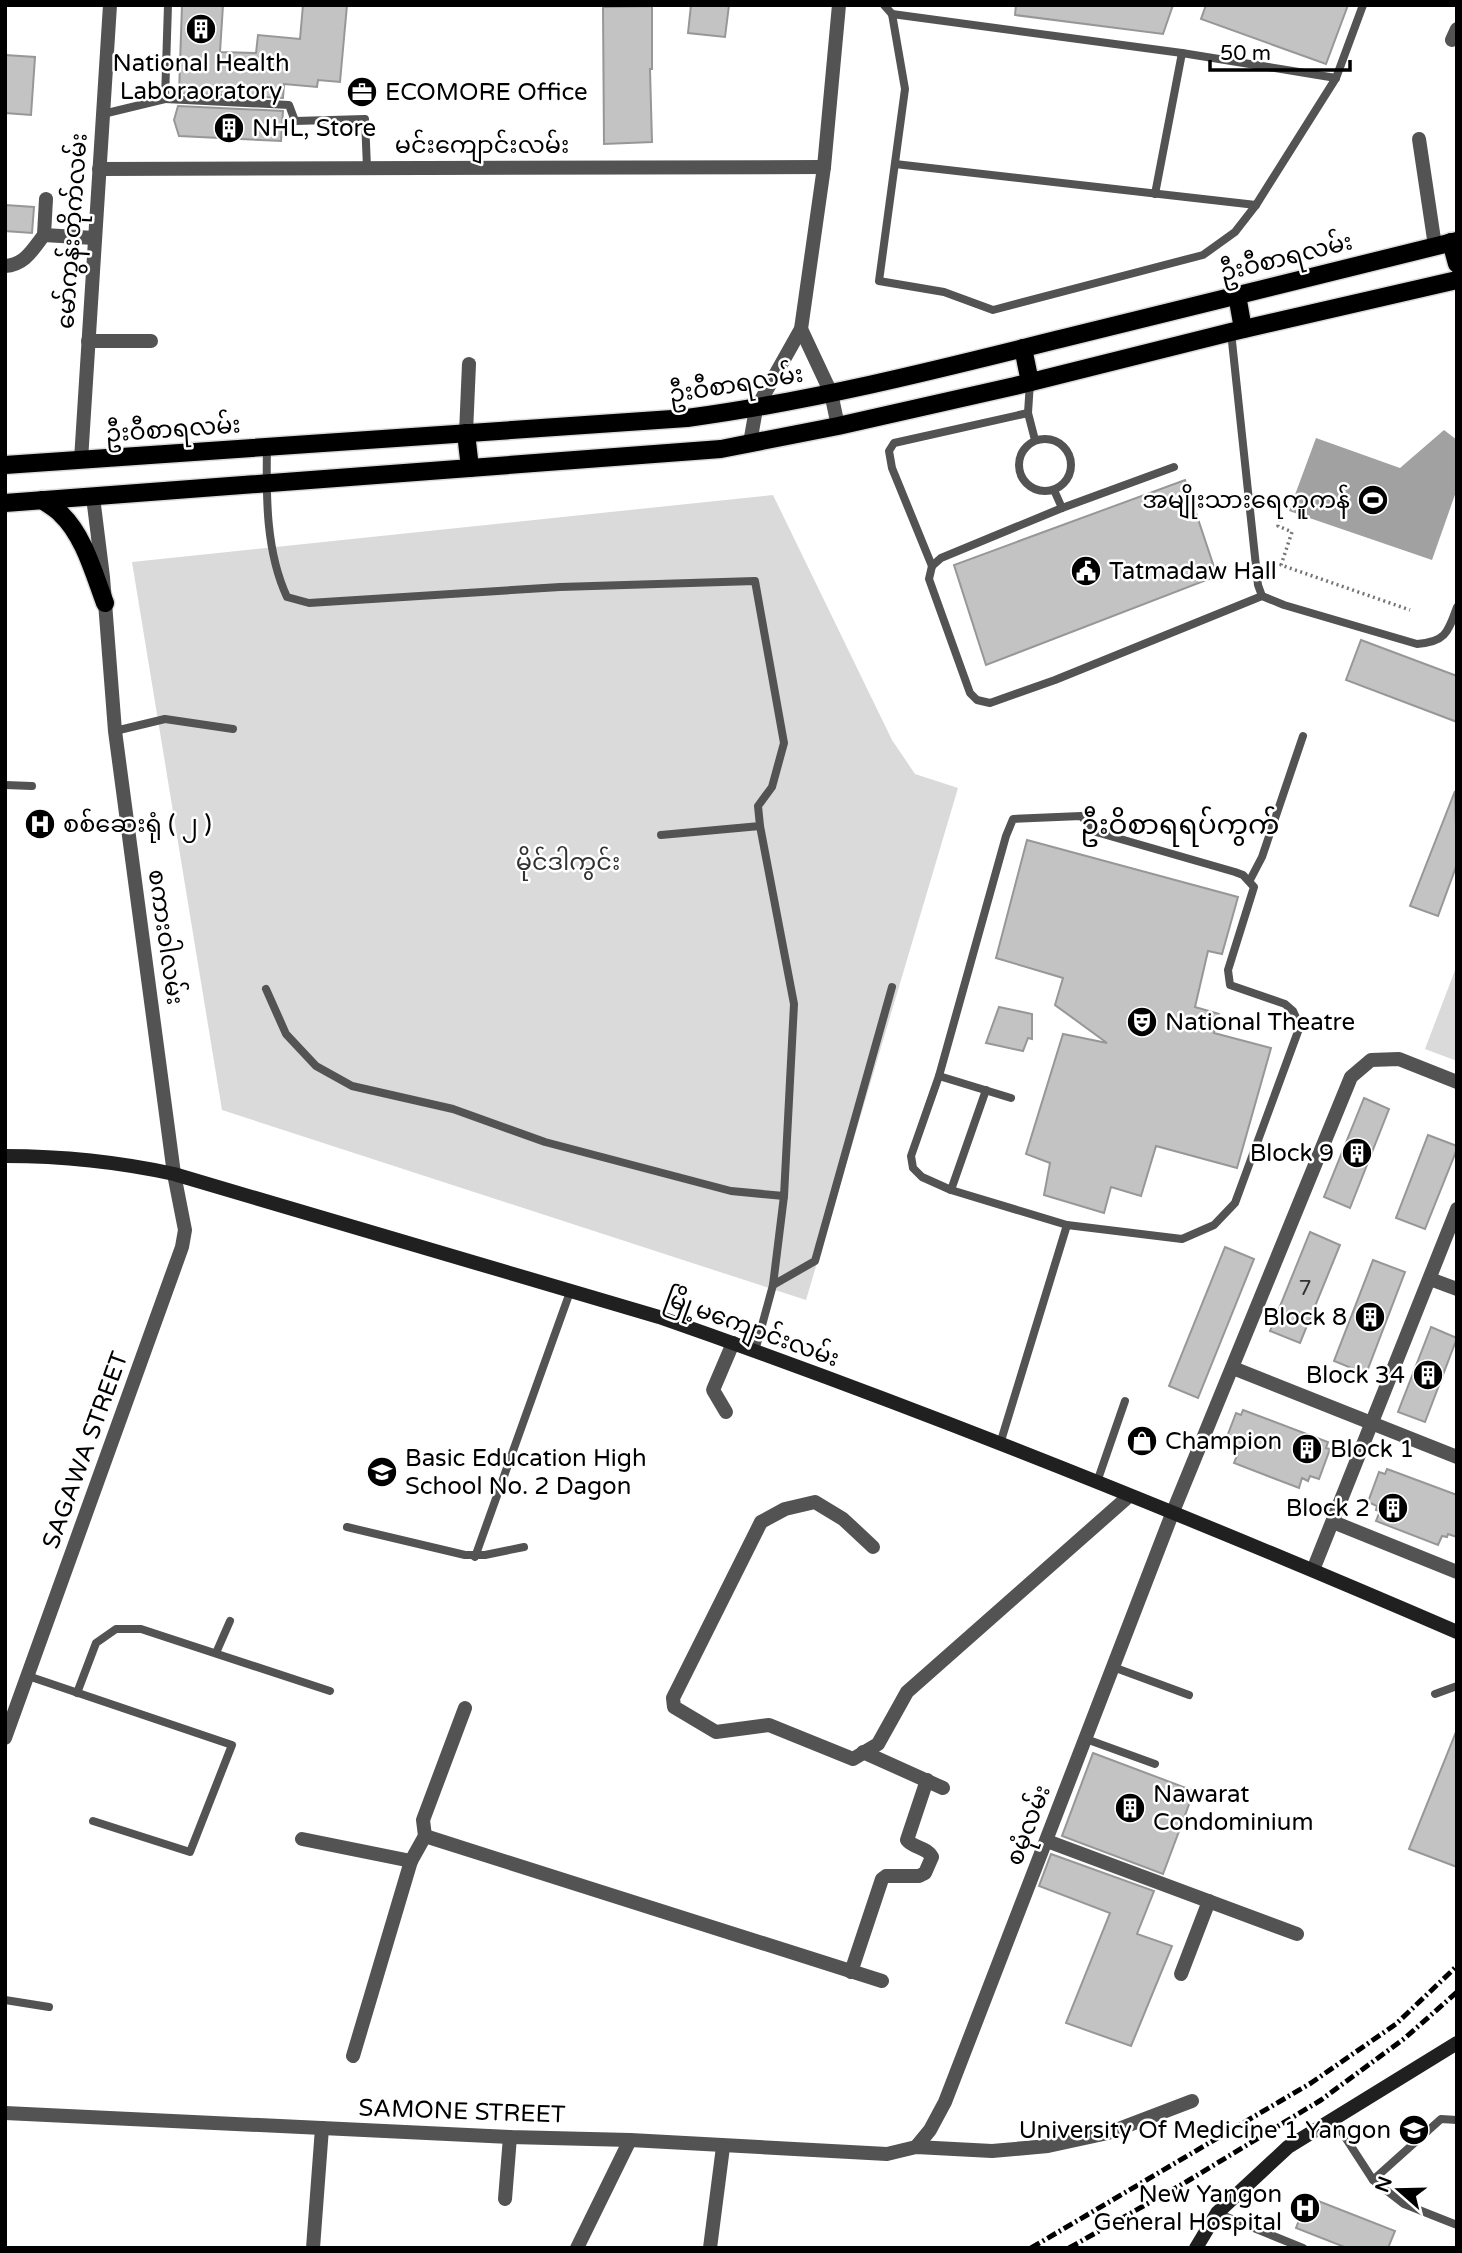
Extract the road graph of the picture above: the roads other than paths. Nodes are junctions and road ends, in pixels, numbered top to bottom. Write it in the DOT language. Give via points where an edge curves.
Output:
graph roads {
  1 [pos="110,5"];
  2 [pos="168,5"];
  3 [pos="839,5"];
  4 [pos="884,5"];
  5 [pos="1363,5"];
  6 [pos="892,14"];
  7 [pos="1182,53"];
  8 [pos="1336,78"];
  9 [pos="165,99"];
  10 [pos="103,114"];
  11 [pos="1419,139"];
  12 [pos="895,164"];
  13 [pos="824,167"];
  14 [pos="366,168"];
  15 [pos="99,169"];
  16 [pos="1155,194"];
  17 [pos="46,199"];
  18 [pos="1256,205"];
  19 [pos="44,235"];
  20 [pos="94,238"];
  21 [pos="1448,243"];
  22 [pos="1457,264"];
  23 [pos="5,266"];
  24 [pos="1457,280"];
  25 [pos="1237,295"];
  26 [pos="801,329"];
  27 [pos="1237,331"];
  28 [pos="88,341"];
  29 [pos="151,341"];
  30 [pos="1023,348"];
  31 [pos="469,364"];
  32 [pos="1030,382"];
  33 [pos="831,393"];
  34 [pos="756,409"];
  35 [pos="1028,412"];
  36 [pos="627,422"];
  37 [pos="838,426"];
  38 [pos="466,433"];
  39 [pos="1035,440"];
  40 [pos="750,443"];
  41 [pos="267,447"];
  42 [pos="632,455"];
  43 [pos="80,460"];
  44 [pos="5,466"];
  45 [pos="1174,467"];
  46 [pos="470,468"];
  47 [pos="266,484"];
  48 [pos="1054,491"];
  49 [pos="93,497"];
  50 [pos="41,500"];
  51 [pos="5,503"];
  52 [pos="1062,508"];
  53 [pos="932,566"];
  54 [pos="1262,596"];
  55 [pos="105,603"];
  56 [pos="1457,607"];
  57 [pos="233,729"];
  58 [pos="115,731"];
  59 [pos="1303,736"];
  60 [pos="5,785"];
  61 [pos="32,786"];
  62 [pos="760,826"];
  63 [pos="661,835"];
  64 [pos="1250,880"];
  65 [pos="892,987"];
  66 [pos="266,989"];
  67 [pos="939,1076"];
  68 [pos="1457,1082"];
  69 [pos="986,1090"];
  70 [pos="1011,1098"];
  71 [pos="5,1156"];
  72 [pos="174,1174"];
  73 [pos="951,1190"];
  74 [pos="784,1196"];
  75 [pos="1457,1209"];
  76 [pos="1067,1225"];
  77 [pos="1430,1279"];
  78 [pos="773,1285"];
  79 [pos="1457,1289"];
  80 [pos="570,1292"];
  81 [pos="733,1343"];
  82 [pos="755,1351"];
  83 [pos="1233,1368"];
  84 [pos="1125,1401"];
  85 [pos="726,1412"];
  86 [pos="1372,1423"];
  87 [pos="1000,1444"];
  88 [pos="1457,1457"];
  89 [pos="1097,1482"];
  90 [pos="1129,1496"];
  91 [pos="1172,1514"];
  92 [pos="1333,1522"];
  93 [pos="346,1528"];
  94 [pos="524,1547"];
  95 [pos="873,1547"];
  96 [pos="475,1556"];
  97 [pos="1313,1570"];
  98 [pos="1457,1572"];
  99 [pos="230,1621"];
  100 [pos="1457,1632"];
  101 [pos="216,1653"];
  102 [pos="1113,1667"];
  103 [pos="28,1676"];
  104 [pos="1457,1686"];
  105 [pos="330,1690"];
  106 [pos="77,1693"];
  107 [pos="1435,1694"];
  108 [pos="1189,1695"];
  109 [pos="465,1708"];
  110 [pos="5,1738"];
  111 [pos="1086,1739"];
  112 [pos="863,1752"];
  113 [pos="1155,1763"];
  114 [pos="927,1780"];
  115 [pos="943,1788"];
  116 [pos="93,1821"];
  117 [pos="425,1836"];
  118 [pos="302,1839"];
  119 [pos="1047,1841"];
  120 [pos="411,1861"];
  121 [pos="1209,1902"];
  122 [pos="1297,1934"];
  123 [pos="850,1972"];
  124 [pos="1181,1973"];
  125 [pos="882,1981"];
  126 [pos="5,2000"];
  127 [pos="49,2007"];
  128 [pos="1457,2043"];
  129 [pos="353,2056"];
  130 [pos="1192,2101"];
  131 [pos="5,2113"];
  132 [pos="1334,2120"];
  133 [pos="1457,2120"];
  134 [pos="322,2128"];
  135 [pos="510,2137"];
  136 [pos="631,2140"];
  137 [pos="723,2147"];
  138 [pos="916,2147"];
  139 [pos="1373,2179"];
  140 [pos="505,2199"];
  141 [pos="1217,2213"];
  142 [pos="1457,2225"];
  143 [pos="313,2248"];
  144 [pos="577,2248"];
  145 [pos="710,2248"];
  146 [pos="1196,2248"];
  147 [pos="1303,2248"];
  1 -- 10 [label="street, မော်ကွန်းတိုက်လမ်း"];
  2 -- 9 [label="lane"];
  3 -- 13 [label="street"];
  4 -- 6 [label="lane"];
  5 -- 8 [label="lane"];
  6 -- 7 [label="lane"];
  6 -- 12 [label="lane" via="905,89"];
  7 -- 8 [label="lane"];
  7 -- 16 [label="lane"];
  8 -- 18 [label="lane"];
  9 -- 10 [label="lane"];
  9 -- 14 [label="lane" via="289,105 295,121 365,119"];
  10 -- 15 [label="street, မော်ကွန်းတိုက်လမ်း"];
  11 -- 21 [label="street"];
  12 -- 16 [label="lane"];
  12 -- 18 [label="lane" via="879,281 944,292 993,310 1203,256 1235,232"];
  13 -- 14 [label="street, မင်းကျောင်းလမ်း"];
  13 -- 26 [label="street"];
  14 -- 15 [label="street, မင်းကျောင်းလမ်း"];
  15 -- 20 [label="street, မော်ကွန်းတိုက်လမ်း"];
  16 -- 18 [label="lane"];
  17 -- 19 [label="street"];
  19 -- 20 [label="street"];
  19 -- 23 [label="street" via="24,260"];
  20 -- 28 [label="street, မော်ကွန်းတိုက်လမ်း"];
  21 -- 22 [label="main road"];
  21 -- 25 [label="main road, ဦးဝီစာရလမ်း"];
  24 -- 27 [label="main road"];
  25 -- 27 [label="main road"];
  25 -- 30 [label="main road, ဦးဝီစာရလမ်း"];
  26 -- 33 [label="street"];
  26 -- 34 [label="street"];
  27 -- 32 [label="main road"];
  27 -- 54 [label="lane"];
  28 -- 29 [label="street"];
  28 -- 43 [label="street, မော်ကွန်းတိုက်လမ်း"];
  30 -- 32 [label="main road"];
  30 -- 33 [label="main road, ဦးဝီစာရလမ်း"];
  31 -- 38 [label="street"];
  32 -- 35 [label="lane"];
  32 -- 37 [label="main road"];
  33 -- 34 [label="main road, ဦးဝီစာရလမ်း"];
  33 -- 37 [label="street"];
  34 -- 36 [label="main road, ဦးဝီစာရလမ်း"];
  34 -- 40 [label="street"];
  35 -- 39 [label="lane"];
  35 -- 53 [label="lane" via="894,443 889,451"];
  36 -- 38 [label="main road, ဦးဝီစာရလမ်း"];
  36 -- 42 [label="main road"];
  37 -- 40 [label="main road"];
  38 -- 41 [label="main road, ဦးဝီစာရလမ်း"];
  38 -- 46 [label="main road"];
  39 -- 48 [label="lane" via="1021,454 1019,475 1027,486 1040,492"];
  39 -- 48 [label="lane" via="1049,438 1062,444 1070,456 1071,470 1065,483"];
  40 -- 42 [label="main road"];
  41 -- 43 [label="main road, ဦးဝီစာရလမ်း"];
  41 -- 47 [label="lane"];
  42 -- 46 [label="main road"];
  43 -- 44 [label="main road, ဦးဝီစာရလမ်း"];
  45 -- 52 [label="lane"];
  46 -- 47 [label="main road"];
  47 -- 49 [label="main road"];
  47 -- 62 [label="lane" via="276,574 287,597 309,603 560,587 755,581 784,743 772,787 758,806"];
  48 -- 52 [label="lane"];
  49 -- 50 [label="main road"];
  49 -- 55 [label="street, စကားဝါလမ်း"];
  50 -- 51 [label="main road"];
  50 -- 55 [label="main road" via="61,513 71,527"];
  52 -- 53 [label="lane"];
  53 -- 54 [label="lane" via="929,579 970,693 990,703"];
  54 -- 56 [label="lane" via="1417,643 1432,643 1447,634"];
  55 -- 58 [label="street, စကားဝါလမ်း"];
  57 -- 58 [label="lane" via="165,719"];
  58 -- 72 [label="street, စကားဝါလမ်း"];
  59 -- 64 [label="lane"];
  60 -- 61 [label="lane"];
  62 -- 63 [label="lane"];
  62 -- 74 [label="lane" via="794,1004"];
  64 -- 67 [label="lane" via="1096,832 1081,816 1013,819"];
  64 -- 76 [label="lane" via="1254,887 1228,970 1230,985 1285,1004 1300,1026 1235,1203 1214,1225 1182,1239"];
  65 -- 78 [label="lane" via="815,1261"];
  66 -- 74 [label="lane" via="286,1034 316,1066 352,1086 453,1109 545,1142 731,1191"];
  67 -- 69 [label="lane"];
  67 -- 73 [label="lane" via="911,1156 913,1168 922,1177"];
  68 -- 83 [label="street, စမုံလမ်း" via="1399,1059 1371,1060 1352,1077"];
  69 -- 70 [label="lane"];
  69 -- 73 [label="lane"];
  71 -- 72 [label="main road, မြို့မကျောင်းလမ်း" via="138,1166"];
  72 -- 80 [label="main road, မြို့မကျောင်းလမ်း"];
  72 -- 103 [label="street, SAGAWA STREET" via="185,1230 182,1247"];
  73 -- 76 [label="lane"];
  74 -- 78 [label="lane"];
  75 -- 77 [label="street"];
  76 -- 87 [label="lane"];
  77 -- 79 [label="street"];
  77 -- 86 [label="street"];
  78 -- 82 [label="lane"];
  80 -- 81 [label="main road, မြို့မကျောင်းလမ်း"];
  80 -- 96 [label="lane"];
  81 -- 82 [label="main road, မြို့မကျောင်းလမ်း"];
  81 -- 85 [label="street" via="713,1390"];
  82 -- 87 [label="main road, မြို့မကျောင်းလမ်း"];
  83 -- 86 [label="street"];
  83 -- 91 [label="street, စမုံလမ်း"];
  84 -- 89 [label="lane"];
  86 -- 88 [label="street"];
  86 -- 92 [label="street"];
  87 -- 89 [label="main road, မြို့မကျောင်းလမ်း"];
  89 -- 90 [label="main road, မြို့မကျောင်းလမ်း"];
  90 -- 91 [label="main road, မြို့မကျောင်းလမ်း"];
  90 -- 112 [label="street" via="907,1692 878,1744"];
  91 -- 97 [label="main road, မြို့မကျောင်းလမ်း"];
  91 -- 102 [label="street, စမုံလမ်း"];
  92 -- 97 [label="street"];
  92 -- 98 [label="street"];
  93 -- 96 [label="lane"];
  94 -- 96 [label="lane"];
  95 -- 112 [label="street" via="844,1519 815,1502 785,1509 761,1522 672,1703 716,1732 769,1725 853,1759"];
  97 -- 100 [label="main road, မြို့မကျောင်းလမ်း"];
  99 -- 101 [label="lane"];
  101 -- 105 [label="lane"];
  101 -- 106 [label="lane" via="141,1629 116,1629 96,1643"];
  102 -- 108 [label="lane"];
  102 -- 111 [label="street, စမုံလမ်း"];
  103 -- 106 [label="lane"];
  103 -- 110 [label="street, SAGAWA STREET"];
  104 -- 107 [label="lane"];
  106 -- 116 [label="lane" via="232,1745 190,1852"];
  109 -- 117 [label="street" via="423,1820"];
  111 -- 113 [label="lane"];
  111 -- 119 [label="street, စမုံလမ်း"];
  112 -- 114 [label="street"];
  114 -- 115 [label="street"];
  114 -- 123 [label="street" via="907,1840 932,1857 922,1875 882,1879"];
  117 -- 120 [label="street"];
  117 -- 123 [label="street"];
  118 -- 120 [label="street"];
  119 -- 121 [label="street"];
  119 -- 138 [label="street, စမုံလမ်း" via="945,2102"];
  120 -- 129 [label="street"];
  121 -- 122 [label="street"];
  121 -- 124 [label="street"];
  123 -- 125 [label="street"];
  126 -- 127 [label="lane"];
  128 -- 132 [label="main road"];
  130 -- 138 [label="street, SAMONE STREET" via="1108,2133 1048,2146 992,2151"];
  131 -- 134 [label="street, SAMONE STREET"];
  132 -- 139 [label="lane"];
  132 -- 141 [label="main road" via="1288,2147"];
  133 -- 139 [label="lane" via="1441,2119"];
  134 -- 135 [label="street, SAMONE STREET"];
  134 -- 143 [label="street"];
  135 -- 136 [label="street, SAMONE STREET"];
  135 -- 140 [label="street"];
  136 -- 137 [label="street, SAMONE STREET"];
  136 -- 144 [label="street"];
  137 -- 138 [label="street, SAMONE STREET" via="887,2154"];
  137 -- 145 [label="street"];
  139 -- 142 [label="lane" via="1404,2204"];
  141 -- 146 [label="main road"];
  141 -- 147 [label="lane"];
}
